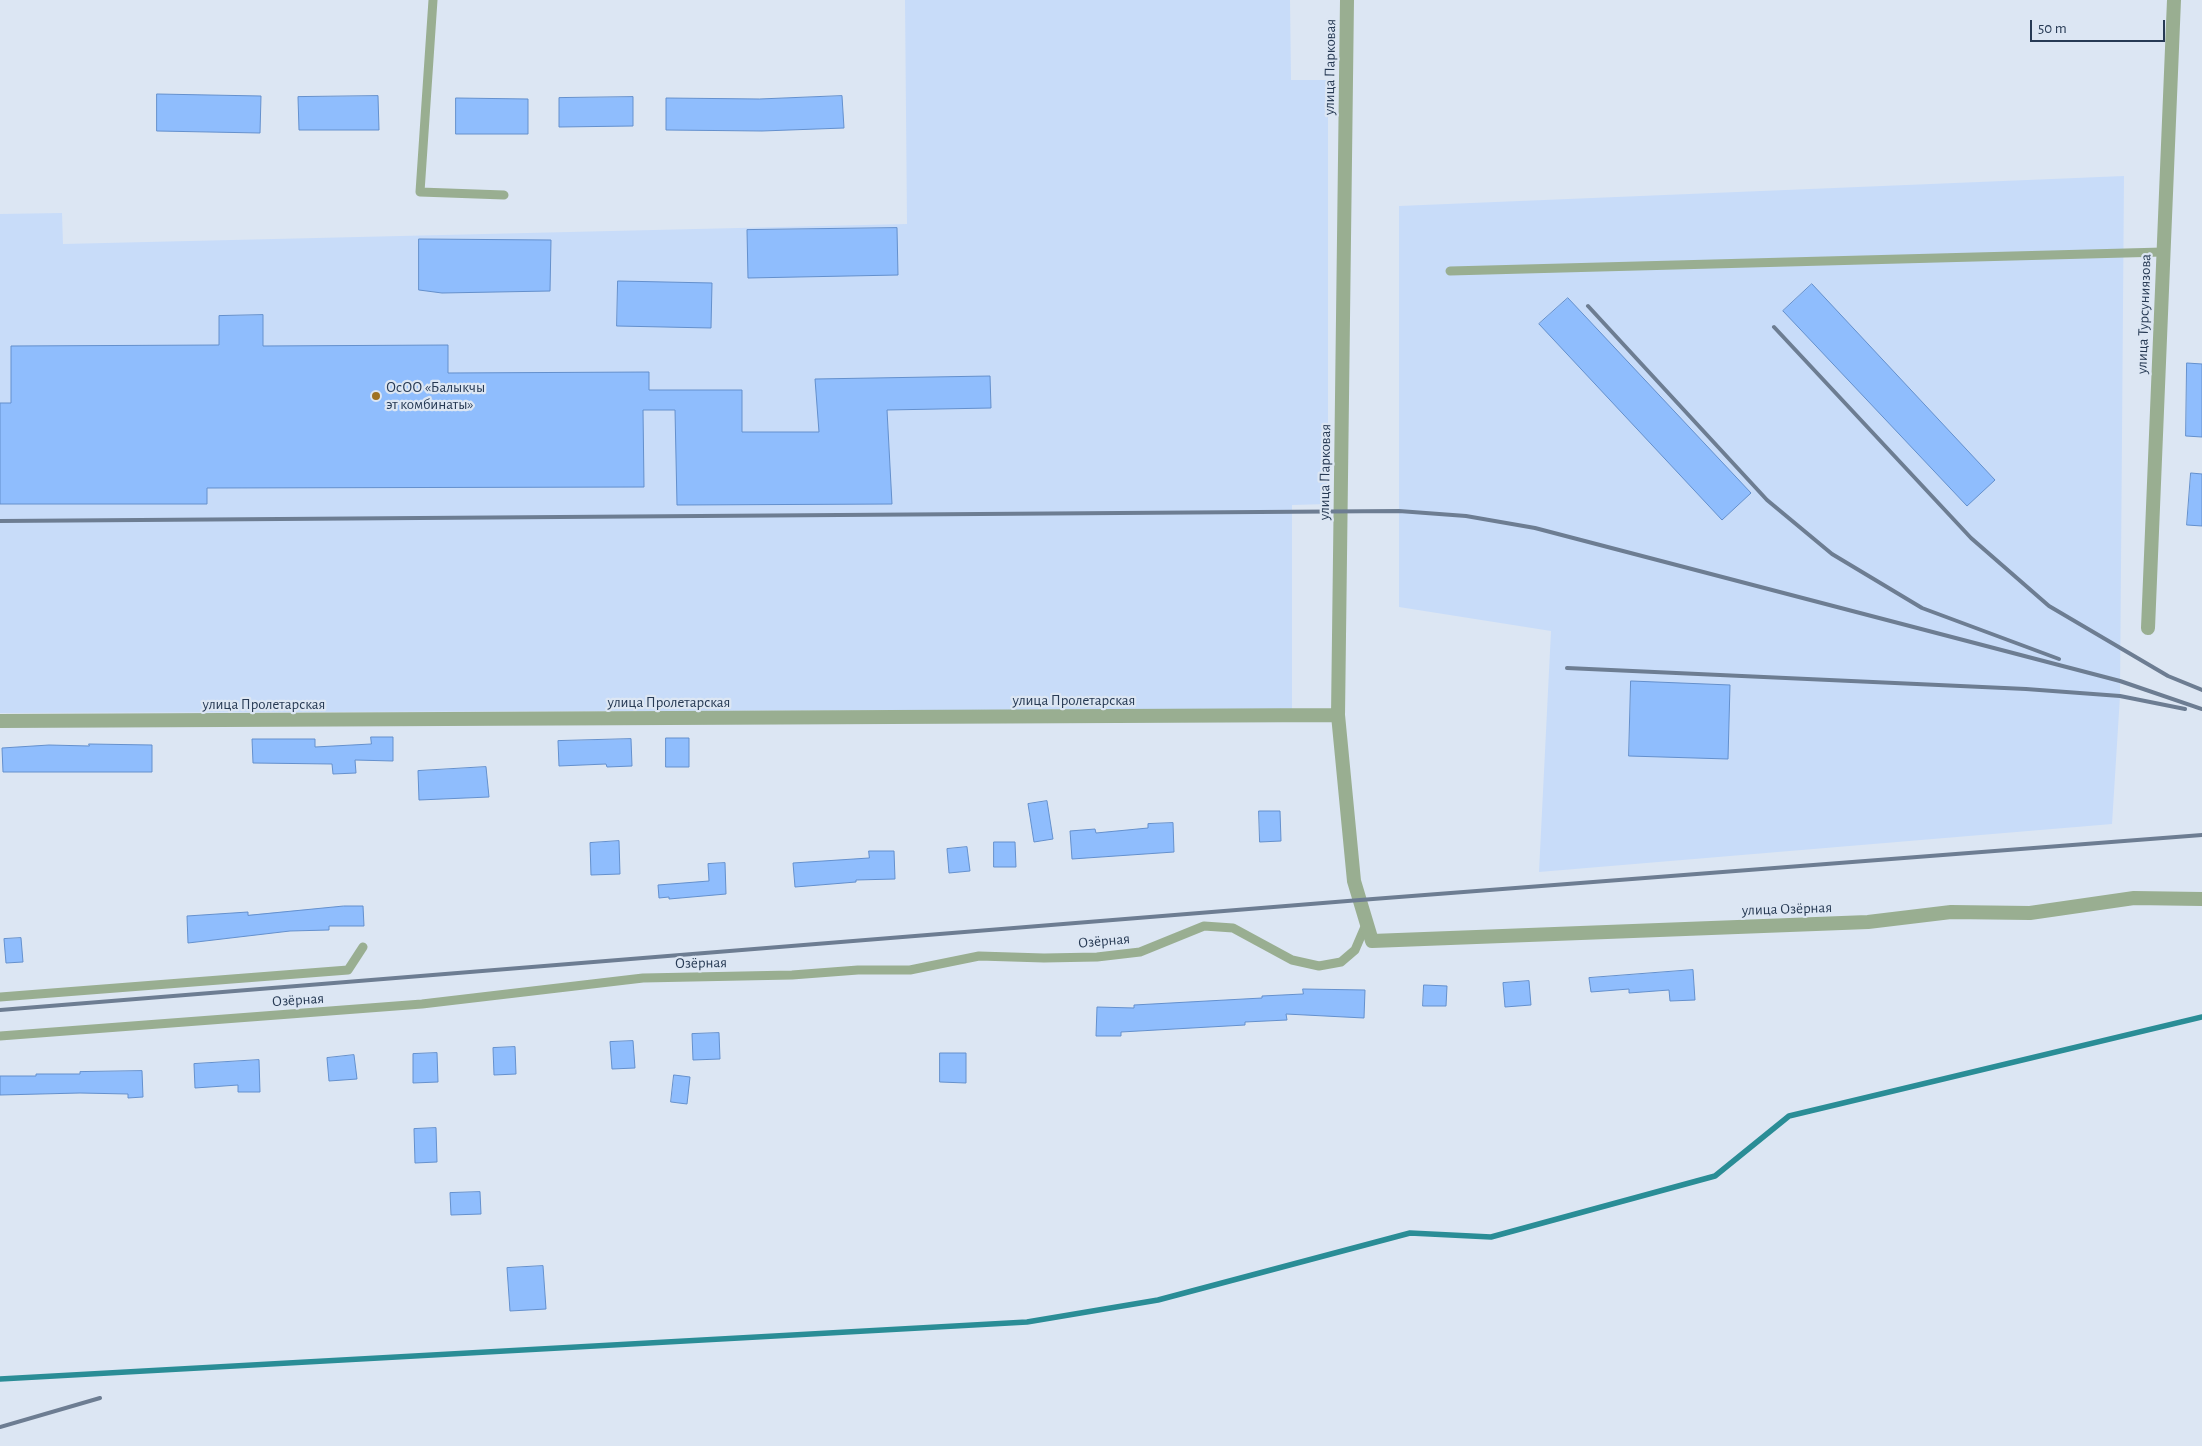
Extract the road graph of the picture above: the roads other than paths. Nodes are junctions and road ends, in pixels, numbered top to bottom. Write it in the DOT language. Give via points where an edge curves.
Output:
graph roads {
  1 [pos="434,0"];
  2 [pos="1347,0"];
  3 [pos="2174,0"];
  4 [pos="504,194"];
  5 [pos="2162,252"];
  6 [pos="1450,271"];
  7 [pos="2148,628"];
  8 [pos="1338,715"];
  9 [pos="0,721"];
  10 [pos="2202,899"];
  11 [pos="1366,922"];
  12 [pos="1372,942"];
  13 [pos="363,947"];
  14 [pos="0,997"];
  15 [pos="0,1036"];
  1 -- 4 [label="lane" via="420,192"];
  2 -- 8 [label="street, улица Парковая"];
  3 -- 5 [label="street, улица Турсуниязова"];
  5 -- 6 [label="lane"];
  5 -- 7 [label="street, улица Турсуниязова"];
  8 -- 9 [label="street, улица Пролетарская"];
  8 -- 11 [label="street, улица Парковая" via="1354,881"];
  10 -- 12 [label="street, улица Озёрная" via="2134,898 2030,913 1951,912 1868,922"];
  11 -- 12 [label="street, улица Парковая"];
  11 -- 15 [label="lane, Озёрная" via="1355,950 1341,962 1319,966 1292,960 1233,928 1204,926 1140,952 1097,957 979,956 910,970 642,978 422,1004"];
  13 -- 14 [label="lane" via="348,970"];
}
